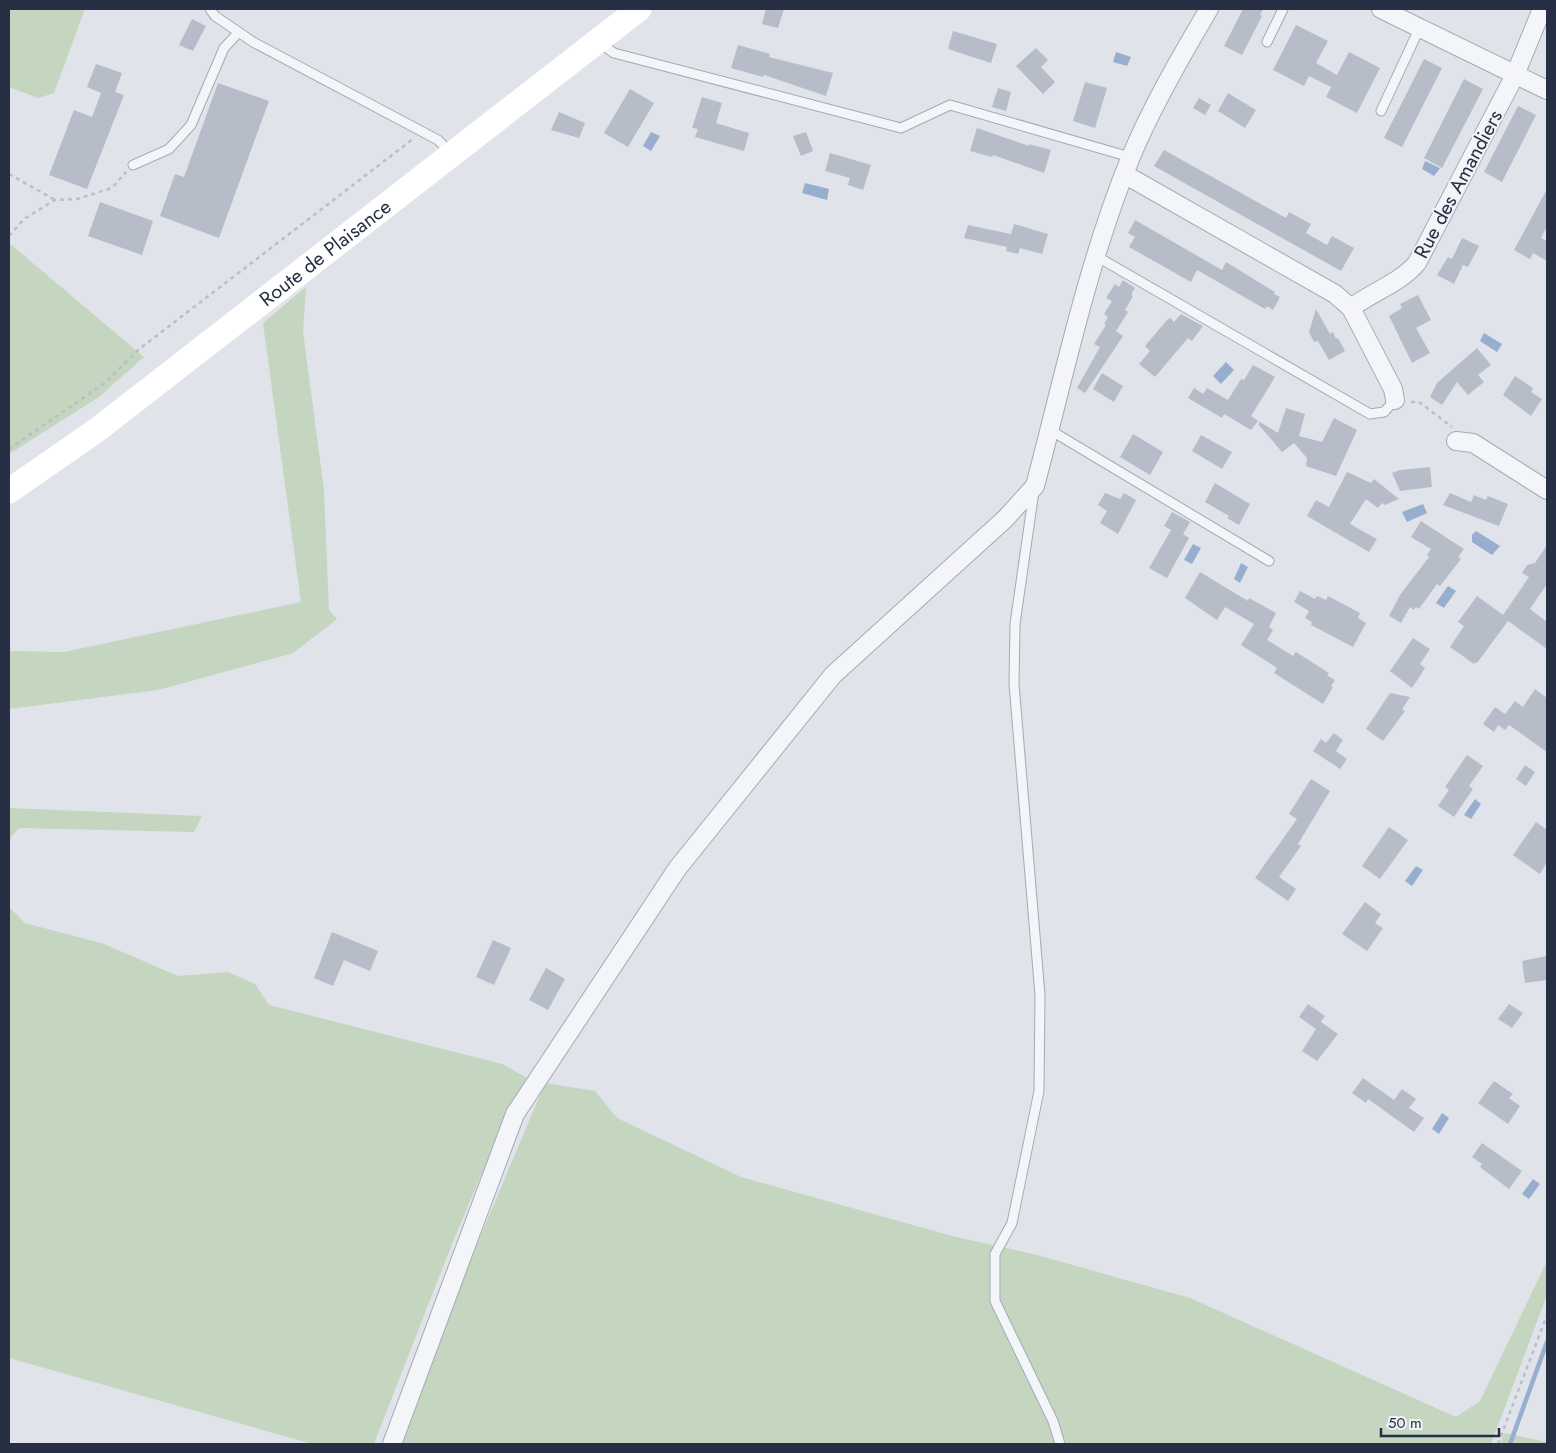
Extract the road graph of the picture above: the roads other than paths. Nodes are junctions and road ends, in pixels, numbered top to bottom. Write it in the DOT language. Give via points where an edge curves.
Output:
graph roads {
  1 [pos="210,9"];
  2 [pos="639,9"];
  3 [pos="1209,9"];
  4 [pos="1283,9"];
  5 [pos="1381,9"];
  6 [pos="1542,9"];
  7 [pos="1419,29"];
  8 [pos="239,32"];
  9 [pos="597,42"];
  10 [pos="1267,42"];
  11 [pos="1515,75"];
  12 [pos="1547,90"];
  13 [pos="1381,111"];
  14 [pos="453,155"];
  15 [pos="1130,157"];
  16 [pos="133,165"];
  17 [pos="1124,174"];
  18 [pos="1096,256"];
  19 [pos="1351,308"];
  20 [pos="1395,400"];
  21 [pos="1050,430"];
  22 [pos="1456,441"];
  23 [pos="1035,486"];
  24 [pos="1547,490"];
  25 [pos="9,491"];
  26 [pos="1269,561"];
  27 [pos="392,1444"];
  28 [pos="1060,1444"];
  1 -- 8 [label="lane"];
  2 -- 9 [label="main road, Route de Plaisance"];
  3 -- 15 [label="street"];
  4 -- 10 [label="lane"];
  5 -- 7 [label="street"];
  6 -- 11 [label="street, Rue des Amandiers"];
  7 -- 11 [label="street"];
  7 -- 13 [label="lane"];
  8 -- 14 [label="lane" via="438,140"];
  8 -- 16 [label="lane" via="224,48 191,125 169,149"];
  9 -- 14 [label="main road, Route de Plaisance"];
  9 -- 15 [label="lane" via="614,53 901,128 950,105"];
  11 -- 12 [label="street"];
  11 -- 19 [label="street, Rue des Amandiers" via="1418,263 1409,273"];
  14 -- 25 [label="main road, Route de Plaisance" via="104,424"];
  15 -- 17 [label="street"];
  17 -- 18 [label="street"];
  17 -- 19 [label="street" via="1336,294"];
  18 -- 20 [label="lane" via="1370,414 1384,412"];
  18 -- 21 [label="street"];
  19 -- 20 [label="street"];
  21 -- 23 [label="street"];
  21 -- 26 [label="lane"];
  22 -- 24 [label="street" via="1473,442"];
  23 -- 27 [label="street" via="1005,519 833,675 677,870 515,1114"];
  23 -- 28 [label="lane" via="1015,624 1014,684 1040,995 1039,1091 1012,1223 995,1254 995,1301 1053,1421"];
}
